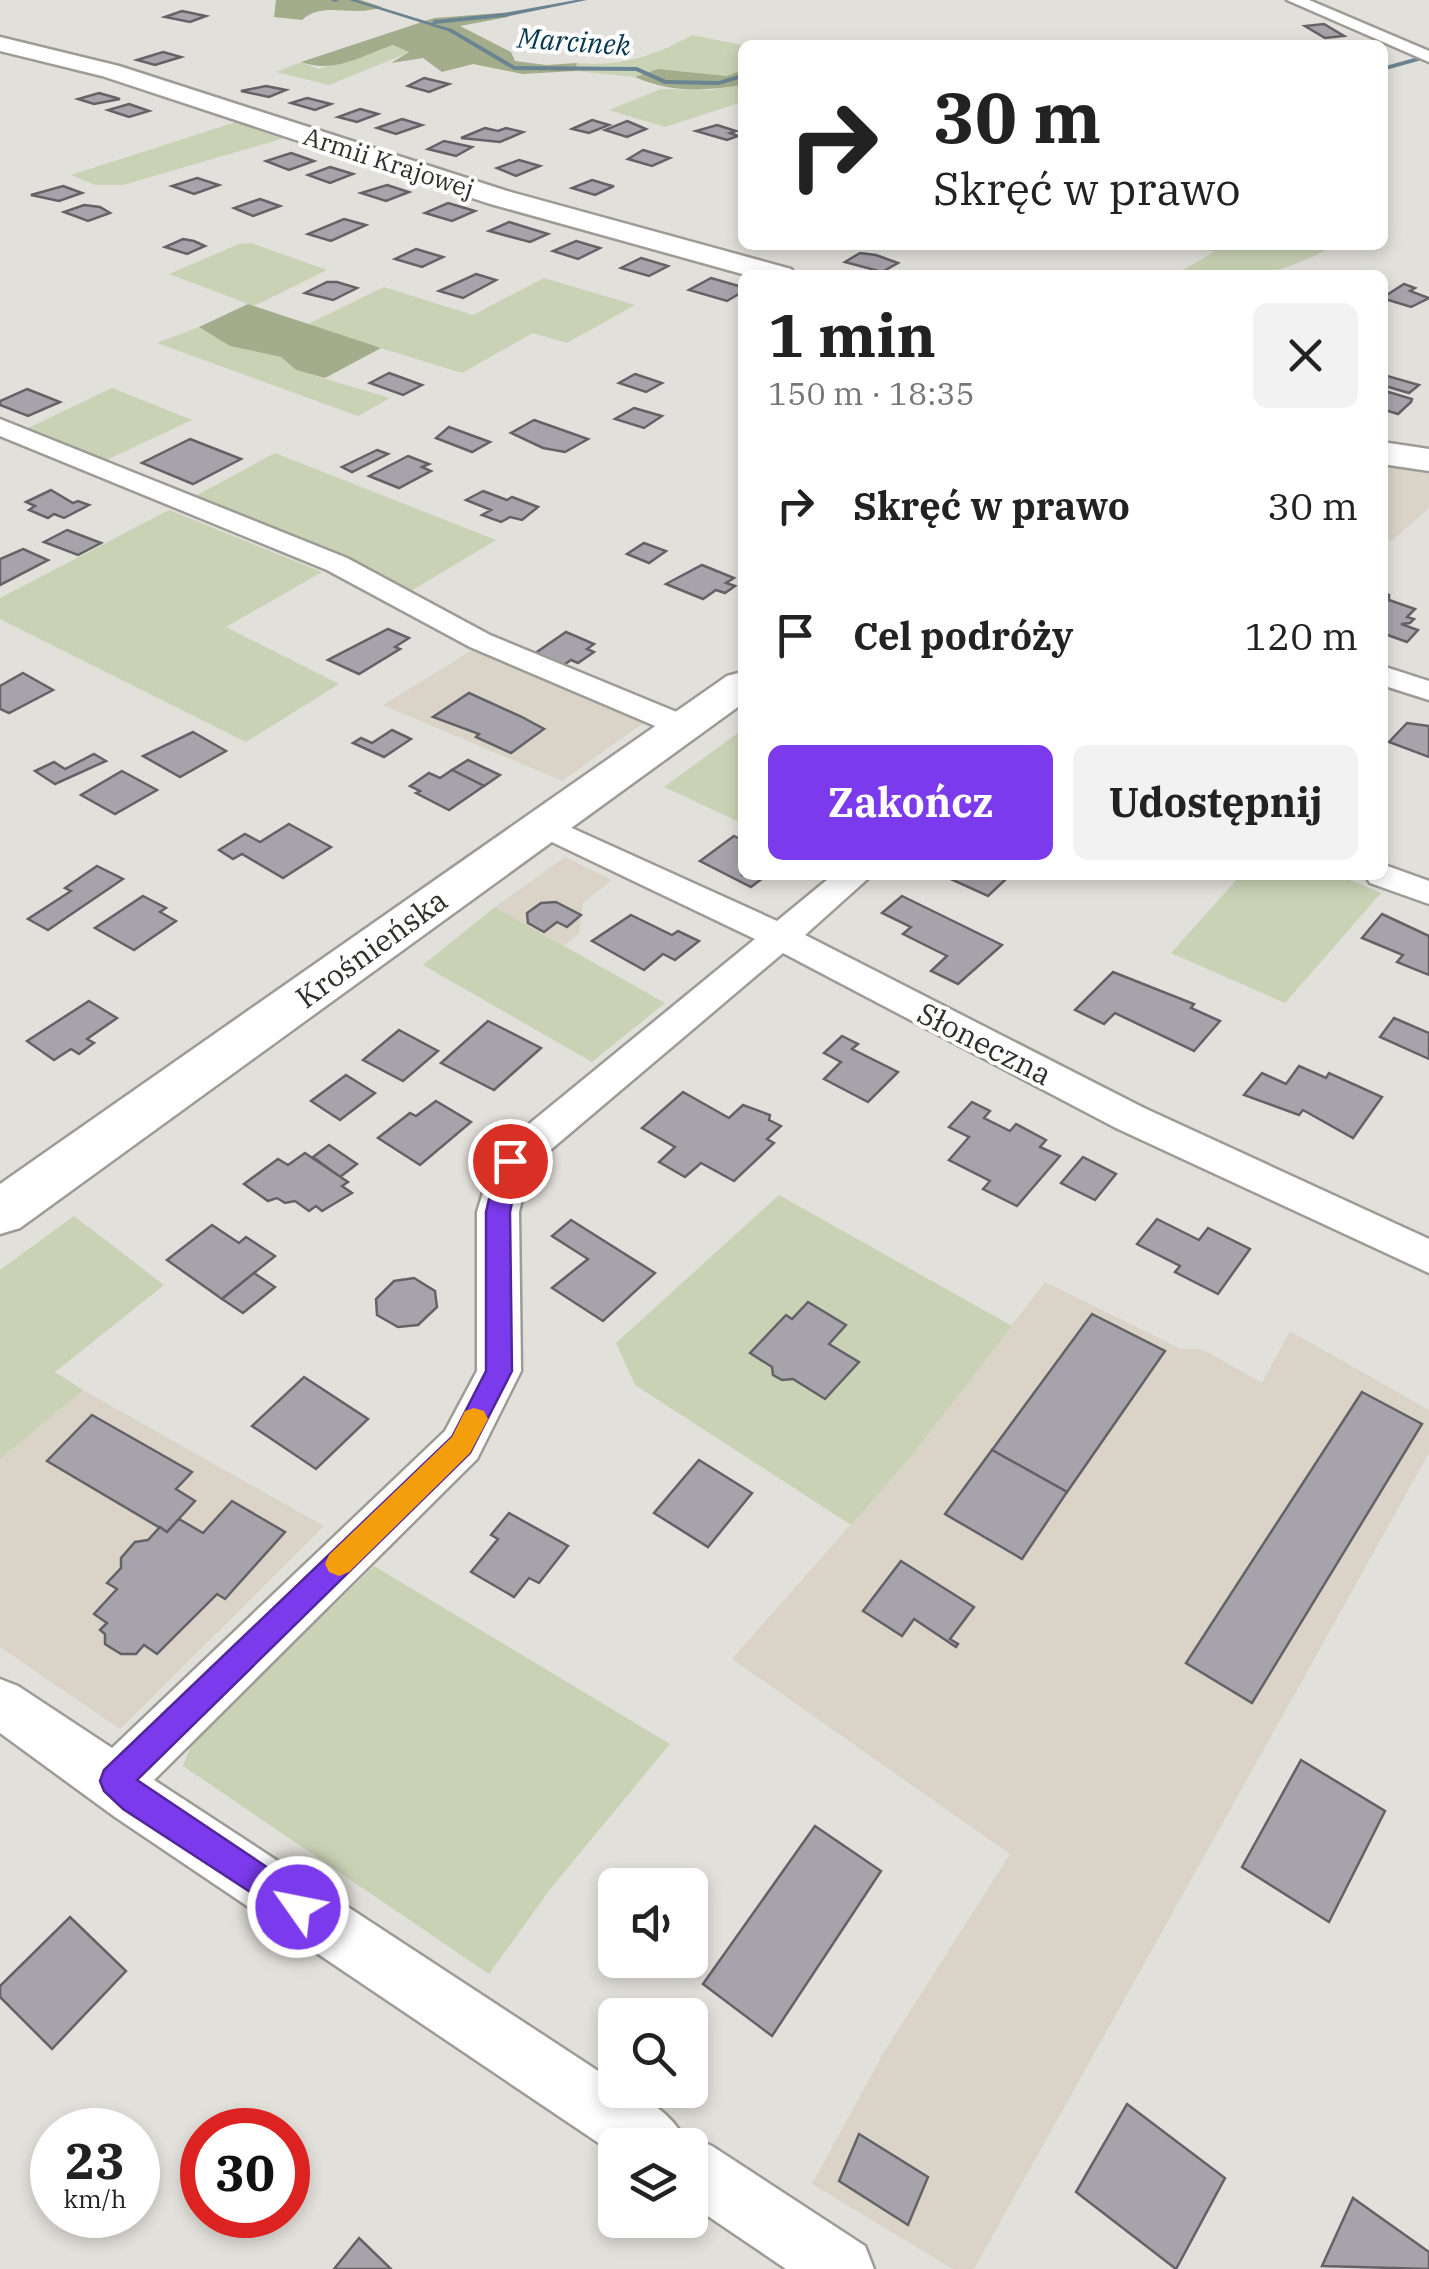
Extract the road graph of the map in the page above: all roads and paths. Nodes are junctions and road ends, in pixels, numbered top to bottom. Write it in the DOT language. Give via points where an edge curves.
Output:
graph roads {
  1 [pos="1295,0"];
  2 [pos="0,44"];
  3 [pos="1421,54"];
  4 [pos="762,270"];
  5 [pos="0,427"];
  6 [pos="1388,677"];
  7 [pos="738,688"];
  8 [pos="1429,692"];
  9 [pos="685,727"];
  10 [pos="543,825"];
  11 [pos="1388,877"];
  12 [pos="849,880"];
  13 [pos="1429,894"];
  14 [pos="780,937"];
  15 [pos="0,1213"];
  16 [pos="1429,1257"];
  17 [pos="0,1703"];
  18 [pos="115,1781"];
  19 [pos="630,2128"];
  20 [pos="708,2180"];
  21 [pos="842,2269"];
  1 -- 3 [label="street"];
  2 -- 4 [label="street, Armii Krajowej" via="110,71 498,196"];
  5 -- 9 [label="street" via="337,564 480,641"];
  6 -- 8 [label="street"];
  7 -- 9 [label="street, Krośnieńska"];
  9 -- 10 [label="street, Krośnieńska"];
  10 -- 14 [label="street, Słoneczna"];
  10 -- 15 [label="street, Krośnieńska"];
  11 -- 13 [label="street"];
  12 -- 14 [label="street"];
  14 -- 16 [label="street, Słoneczna" via="1130,1118"];
  14 -- 18 [label="street" via="510,1161 498,1212 499,1371 461,1445"];
  17 -- 18 [label="street"];
  18 -- 19 [label="street"];
  20 -- 21 [label="street"];
}
